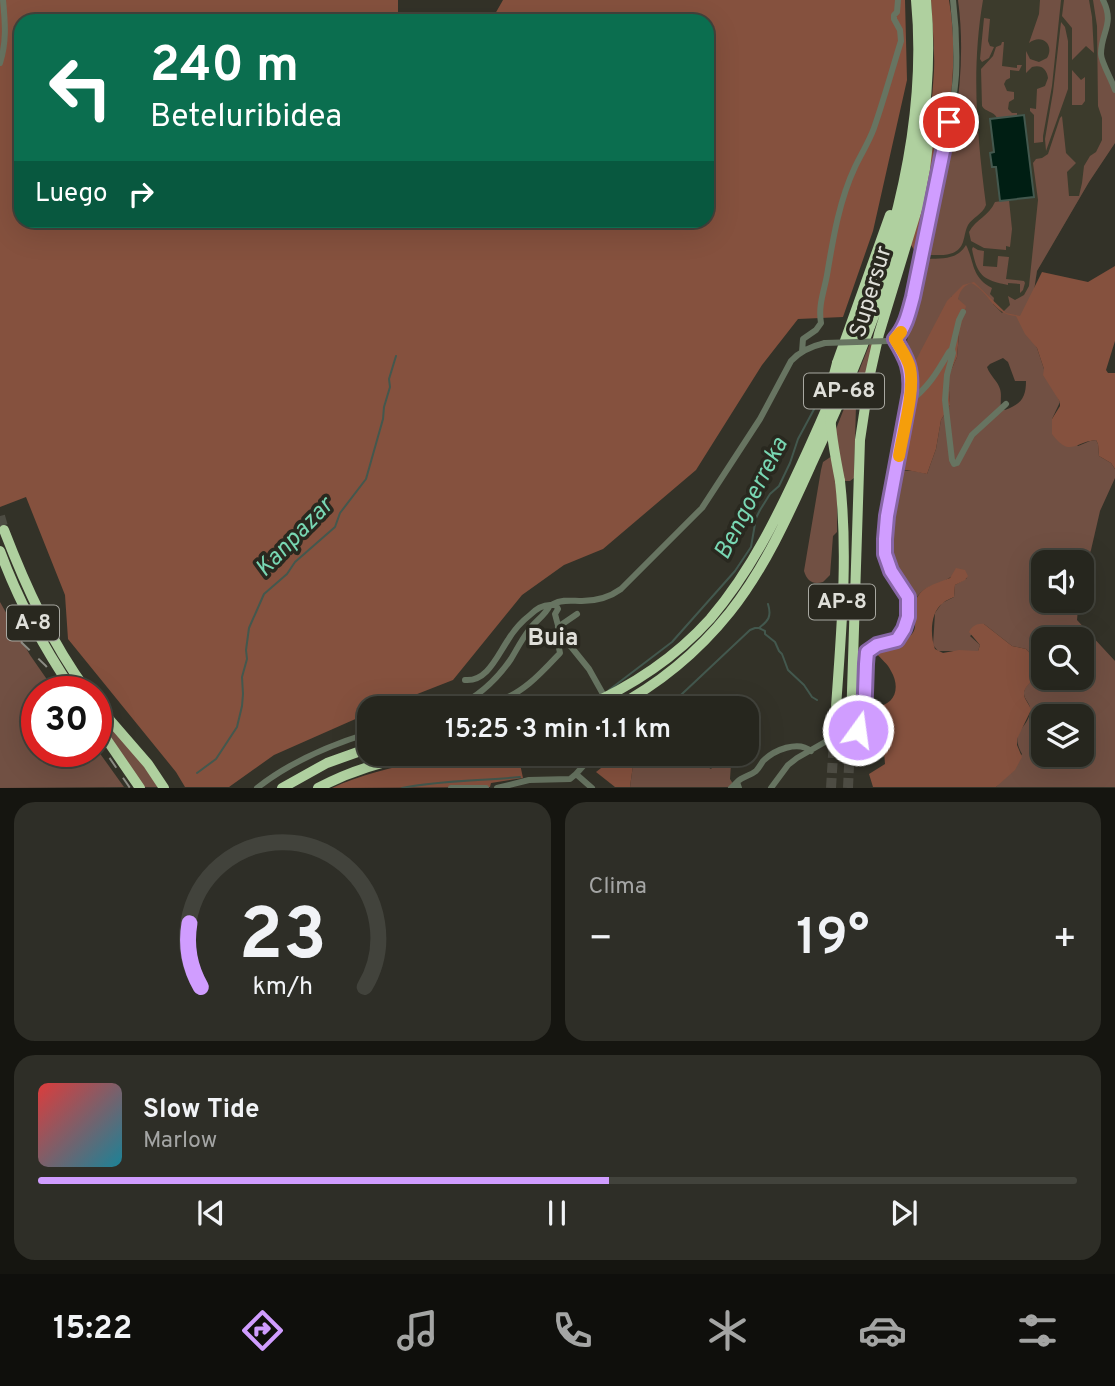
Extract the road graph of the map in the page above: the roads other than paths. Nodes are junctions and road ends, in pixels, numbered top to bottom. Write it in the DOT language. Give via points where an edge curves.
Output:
graph roads {
  1 [pos="3,0"];
  2 [pos="898,0"];
  3 [pos="916,0"];
  4 [pos="928,0"];
  5 [pos="953,0"];
  6 [pos="1102,0"];
  7 [pos="0,63"];
  8 [pos="1115,90"];
  9 [pos="903,182"];
  10 [pos="963,312"];
  11 [pos="892,340"];
  12 [pos="952,349"];
  13 [pos="802,352"];
  14 [pos="908,402"];
  15 [pos="1006,404"];
  16 [pos="4,530"];
  17 [pos="0,551"];
  18 [pos="551,610"];
  19 [pos="577,614"];
  20 [pos="559,629"];
  21 [pos="64,676"];
  22 [pos="77,676"];
  23 [pos="465,680"];
  24 [pos="603,694"];
  25 [pos="477,696"];
  26 [pos="510,696"];
  27 [pos="608,696"];
  28 [pos="635,696"];
  29 [pos="112,722"];
  30 [pos="835,723"];
  31 [pos="850,723"];
  32 [pos="357,737"];
  33 [pos="112,746"];
  34 [pos="811,751"];
  35 [pos="357,752"];
  36 [pos="372,766"];
  37 [pos="583,766"];
  38 [pos="573,776"];
  39 [pos="738,785"];
  40 [pos="140,788"];
  41 [pos="164,788"];
  42 [pos="257,788"];
  43 [pos="282,788"];
  44 [pos="318,788"];
  45 [pos="451,788"];
  46 [pos="486,788"];
  47 [pos="497,788"];
  48 [pos="576,788"];
  49 [pos="592,788"];
  50 [pos="731,788"];
  51 [pos="771,788"];
  1 -- 7 [label="street" via="6,44"];
  2 -- 13 [label="street" via="894,19 901,41 834,232 820,299 821,323 803,339"];
  3 -- 9 [label="highway, AP-68" via="917,78"];
  4 -- 28 [label="highway, AP-68" via="927,87 913,184 869,327 827,431 777,536 735,606 675,668"];
  4 -- 31 [label="highway, Supersur / AP-8" via="933,73 925,169 879,334 860,440"];
  5 -- 11 [label="street" via="957,55 949,122 911,304 903,329"];
  6 -- 8 [label="street" via="1108,21 1101,54"];
  9 -- 27 [label="highway, AP-68" via="881,264 845,364 765,538 708,621 670,656"];
  9 -- 30 [label="highway, Supersur / AP-8, bridge" via="830,390 829,416 845,536"];
  10 -- 12 [label="street"];
  11 -- 13 [label="street, bridge" via="825,343"];
  11 -- 14 [label="street" via="910,367"];
  12 -- 14 [label="street" via="928,385"];
  12 -- 15 [label="street" via="945,400 953,463 978,428"];
  13 -- 18 [label="street" via="791,361 747,440 695,517 616,593 589,601 558,601"];
  14 -- 34 [label="street" via="885,539 891,571 908,597 908,617 897,640 867,652 863,725"];
  16 -- 22 [label="highway, A-8" via="42,618"];
  17 -- 21 [label="highway, A-8" via="36,629"];
  18 -- 20 [label="street"];
  18 -- 23 [label="street" via="543,605 522,621 491,667 475,680"];
  18 -- 25 [label="street" via="530,629 503,671"];
  19 -- 20 [label="street"];
  20 -- 24 [label="street"];
  20 -- 26 [label="street" via="555,635 560,653"];
  29 -- 41 [label="highway"];
  32 -- 42 [label="street" via="303,760"];
  33 -- 40 [label="highway"];
  34 -- 39 [label="street" via="806,747 782,749 742,777"];
  34 -- 51 [label="street" via="788,765"];
  35 -- 43 [label="highway" via="327,762"];
  36 -- 44 [label="highway"];
  37 -- 38 [label="street"];
  38 -- 47 [label="street"];
  38 -- 48 [label="street"];
  38 -- 49 [label="street"];
  39 -- 50 [label="street"];
  45 -- 46 [label="street"];
}
